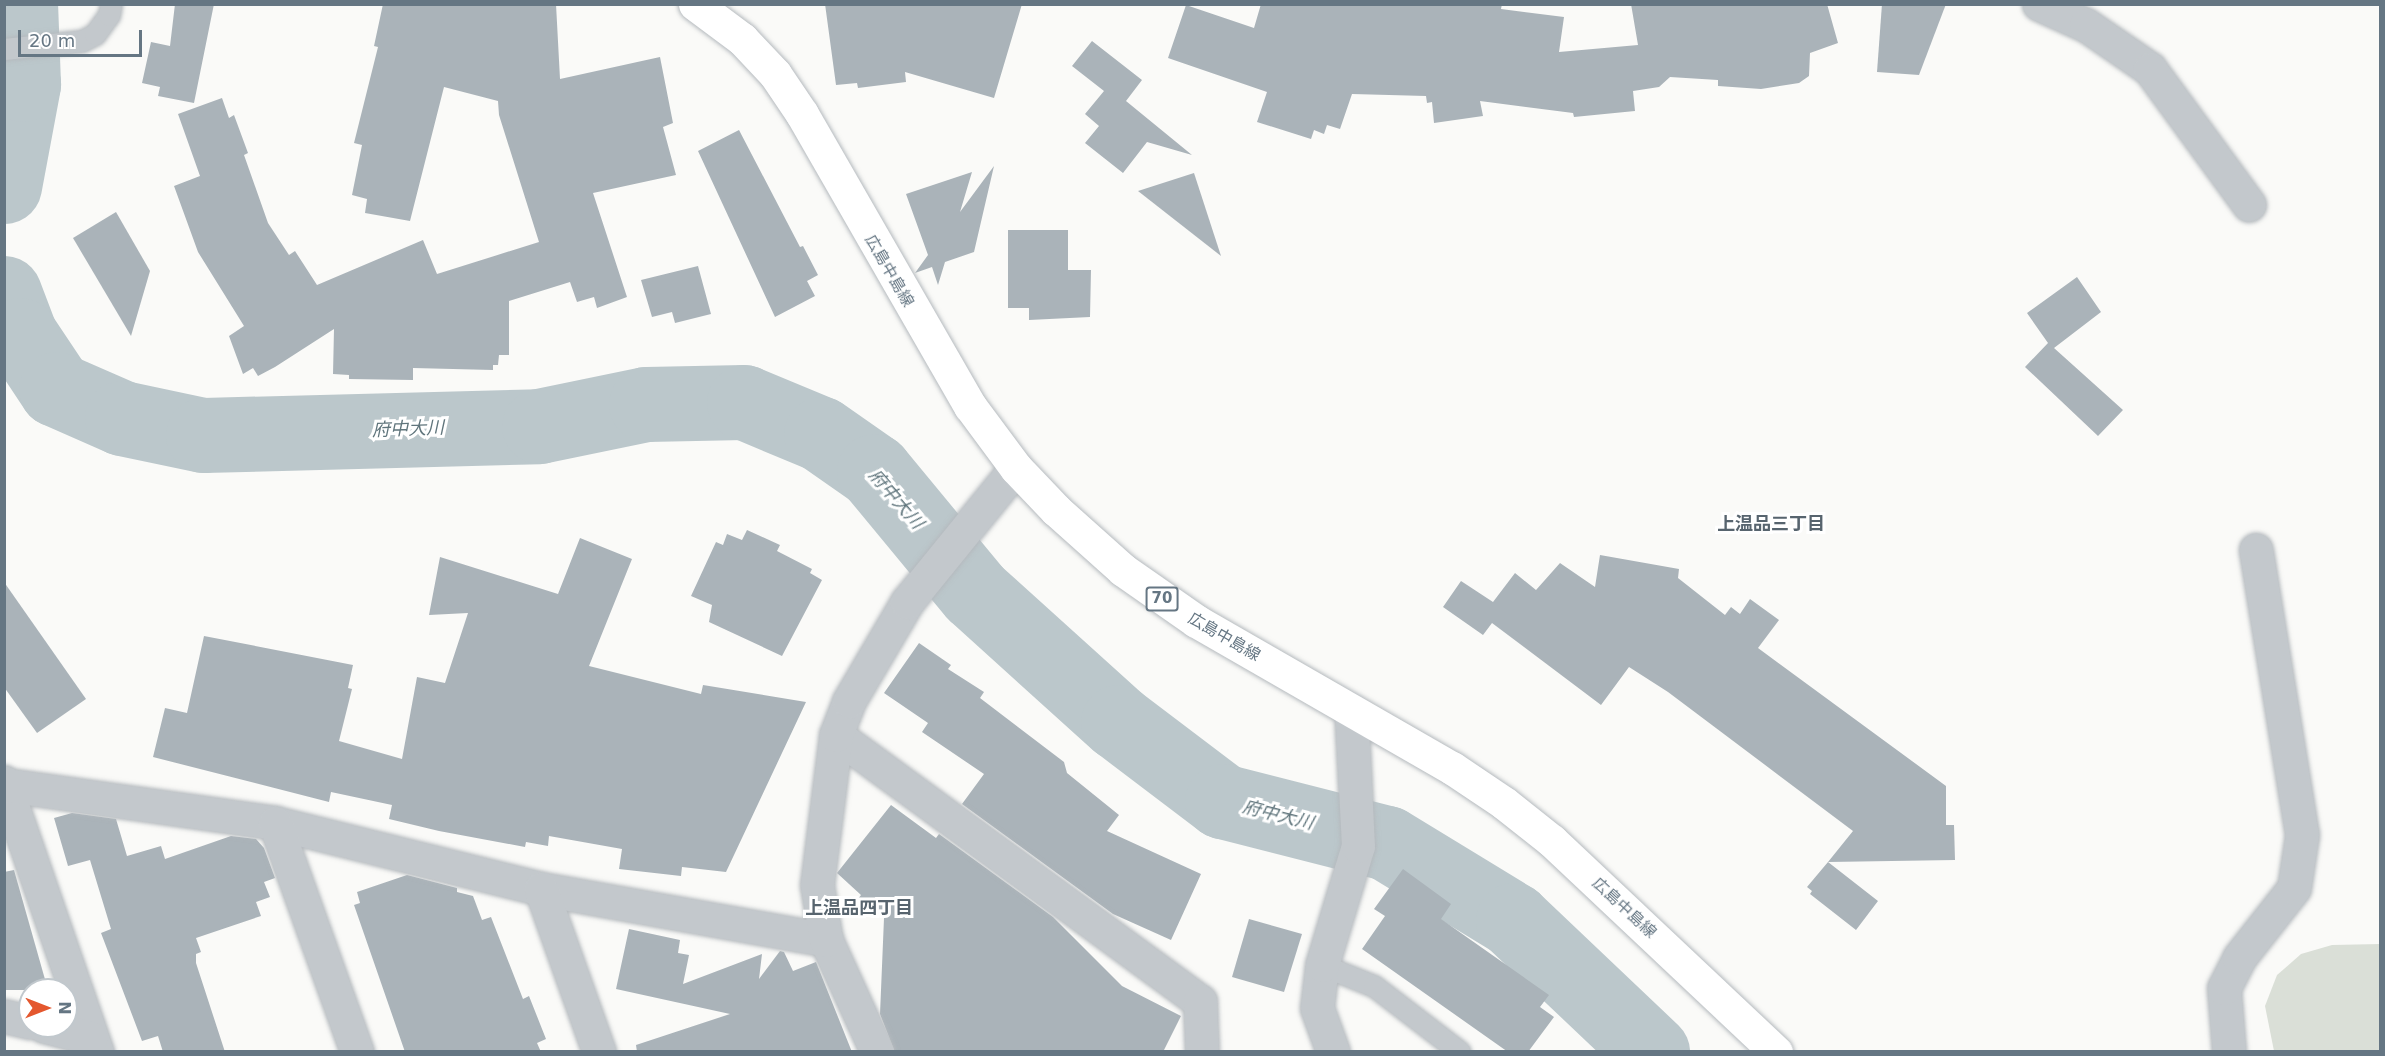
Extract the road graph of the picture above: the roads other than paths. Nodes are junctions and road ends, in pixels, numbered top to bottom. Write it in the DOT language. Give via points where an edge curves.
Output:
graph roads {
  1 [pos="111,4"];
  2 [pos="694,4"];
  3 [pos="2039,4"];
  4 [pos="4,49"];
  5 [pos="2249,205"];
  6 [pos="1016,468"];
  7 [pos="2256,550"];
  8 [pos="1351,710"];
  9 [pos="836,735"];
  10 [pos="5,784"];
  11 [pos="275,823"];
  12 [pos="541,890"];
  13 [pos="826,940"];
  14 [pos="1322,965"];
  15 [pos="76,1038"];
  16 [pos="94,1045"];
  17 [pos="357,1052"];
  18 [pos="599,1052"];
  19 [pos="878,1052"];
  20 [pos="1202,1052"];
  21 [pos="1333,1052"];
  22 [pos="1460,1052"];
  23 [pos="1776,1052"];
  24 [pos="2229,1052"];
  1 -- 4 [label="lane" via="109,15 94,34 82,41"];
  2 -- 6 [label="main road, 広島中島線 / 70" via="742,39 775,74 802,114 937,354"];
  3 -- 5 [label="street" via="2086,25 2150,69"];
  6 -- 8 [label="main road, 広島中島線 / 70" via="1088,541 1159,597"];
  6 -- 9 [label="street" via="907,602 849,701"];
  7 -- 24 [label="street" via="2302,835 2294,888 2239,958 2224,988"];
  8 -- 14 [label="street" via="1358,846"];
  8 -- 23 [label="main road, 広島中島線 / 70" via="1452,768 1552,841"];
  9 -- 13 [label="street" via="818,885"];
  9 -- 20 [label="street" via="1200,1001"];
  10 -- 11 [label="street"];
  10 -- 16 [label="street"];
  11 -- 12 [label="street"];
  11 -- 17 [label="street"];
  12 -- 13 [label="street"];
  12 -- 18 [label="street"];
  13 -- 19 [label="street"];
  14 -- 21 [label="street" via="1317,1008"];
  14 -- 22 [label="lane" via="1374,986"];
  15 -- 16 [label="street"];
}
